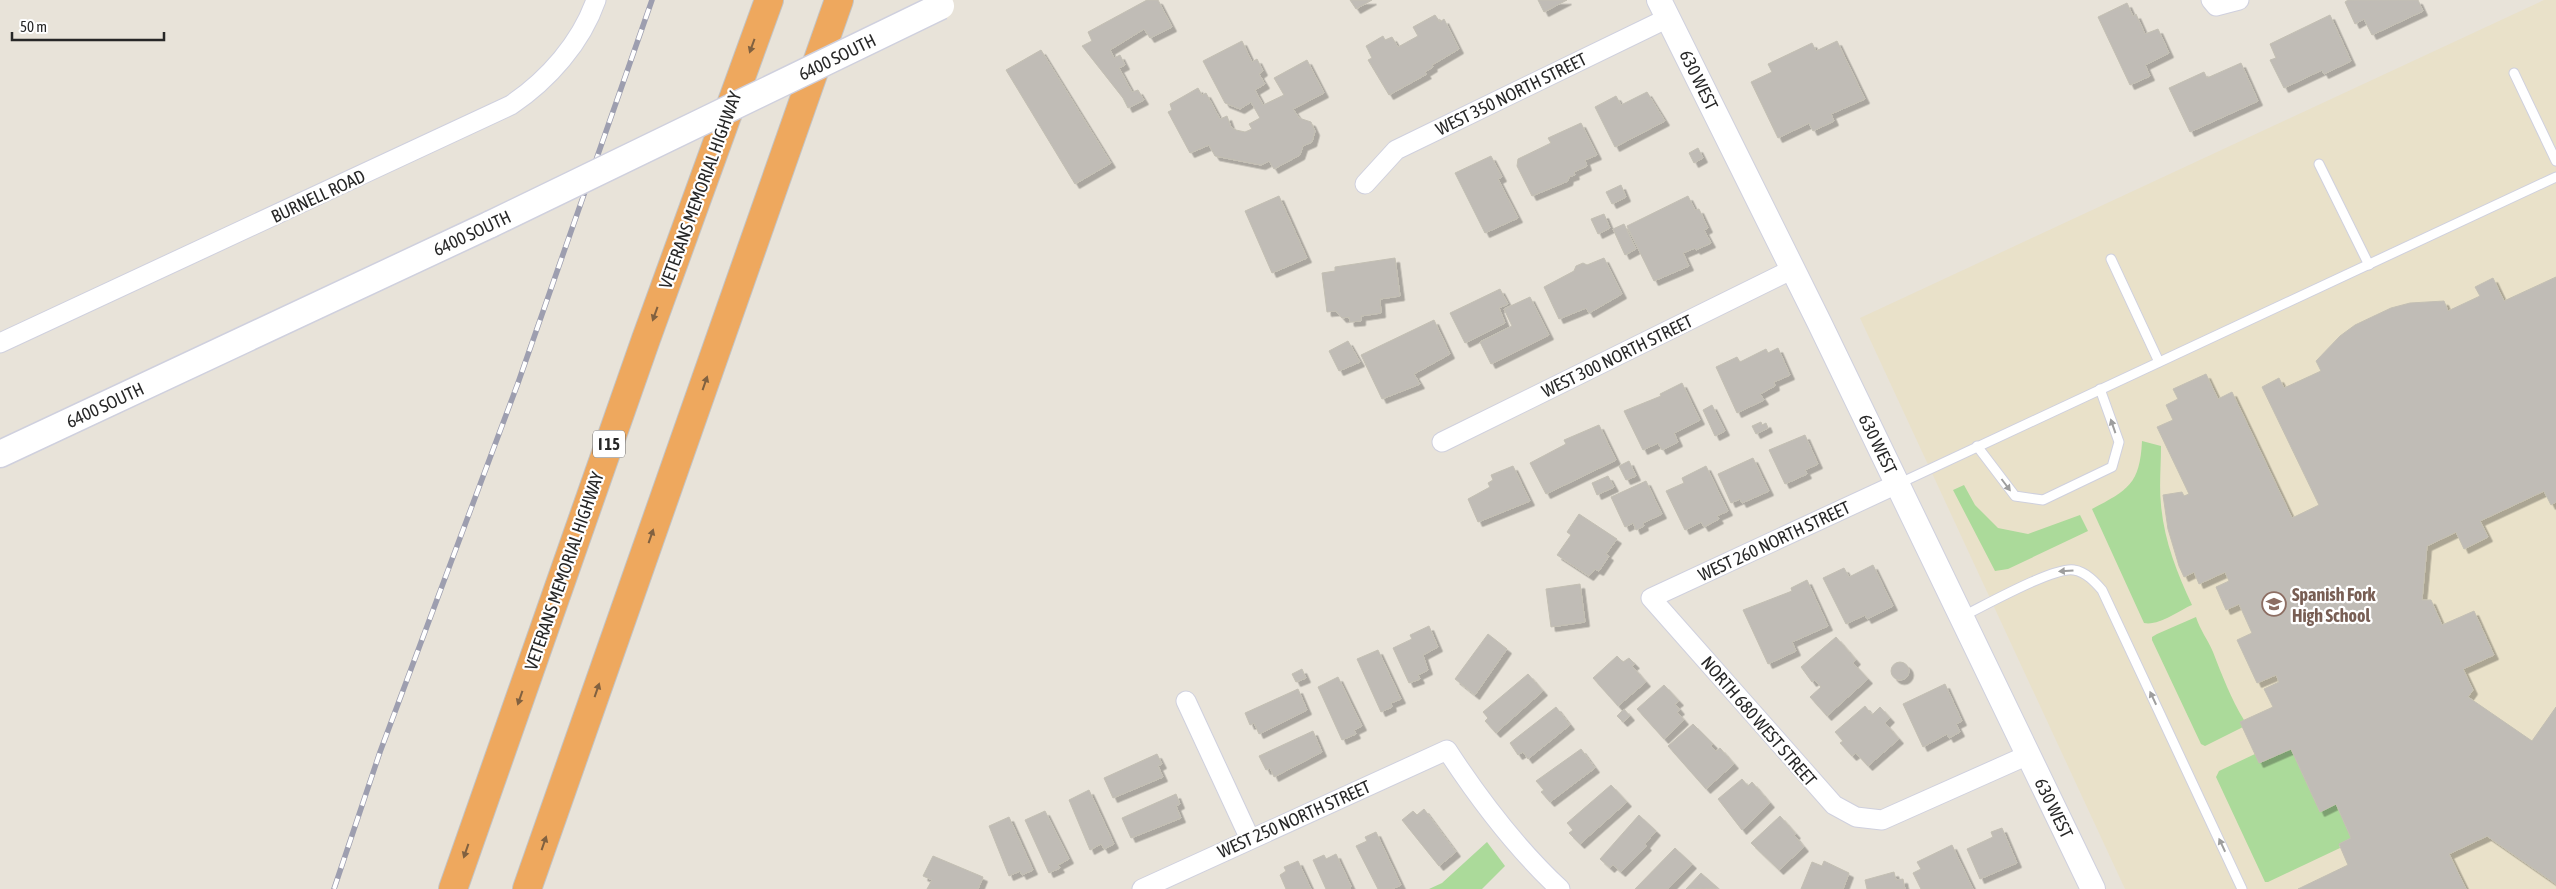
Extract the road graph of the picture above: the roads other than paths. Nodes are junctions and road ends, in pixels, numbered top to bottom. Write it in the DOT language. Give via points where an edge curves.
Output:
graph roads {
  1 [pos="596,0"];
  2 [pos="769,0"];
  3 [pos="839,0"];
  4 [pos="2239,0"];
  5 [pos="948,3"];
  6 [pos="2214,3"];
  7 [pos="1664,9"];
  8 [pos="2514,73"];
  9 [pos="2556,161"];
  10 [pos="2319,164"];
  11 [pos="2556,177"];
  12 [pos="1365,184"];
  13 [pos="2111,260"];
  14 [pos="2369,265"];
  15 [pos="1793,269"];
  16 [pos="0,344"];
  17 [pos="2159,362"];
  18 [pos="2100,389"];
  19 [pos="1442,442"];
  20 [pos="1976,446"];
  21 [pos="0,454"];
  22 [pos="1898,484"];
  23 [pos="1651,598"];
  24 [pos="1961,616"];
  25 [pos="1186,701"];
  26 [pos="2028,756"];
  27 [pos="1250,839"];
  28 [pos="453,889"];
  29 [pos="527,889"];
  30 [pos="1142,889"];
  31 [pos="1560,889"];
  32 [pos="2093,889"];
  33 [pos="2242,889"];
  1 -- 16 [label="street, BURNELL ROAD" via="581,33 568,51 531,92 511,105"];
  2 -- 28 [label="highway, VETERANS MEMORIAL HIGHWAY / I 15, one-way"];
  29 -- 3 [label="highway, one-way"];
  4 -- 6 [label="street"];
  5 -- 21 [label="main road, 6400 SOUTH, bridge" via="491,224"];
  7 -- 12 [label="street, WEST 350 NORTH STREET" via="1396,150"];
  7 -- 15 [label="street, 630 WEST"];
  8 -- 9 [label="lane"];
  10 -- 14 [label="lane"];
  11 -- 14 [label="lane"];
  13 -- 17 [label="lane"];
  14 -- 17 [label="lane"];
  15 -- 19 [label="street, WEST 300 NORTH STREET"];
  15 -- 22 [label="street, 630 WEST"];
  17 -- 18 [label="lane"];
  18 -- 20 [label="lane"];
  20 -- 18 [label="lane, one-way" via="2015,496 2042,500 2112,468 2119,442"];
  20 -- 22 [label="lane"];
  22 -- 23 [label="street, WEST 260 NORTH STREET"];
  22 -- 24 [label="street, 630 WEST"];
  23 -- 26 [label="street, NORTH 680 WEST STREET" via="1834,806 1856,817 1882,820"];
  24 -- 26 [label="street, 630 WEST"];
  33 -- 24 [label="lane, one-way" via="2102,590 2092,578 2074,570 2057,571"];
  25 -- 27 [label="street"];
  26 -- 32 [label="street, 630 WEST"];
  27 -- 30 [label="street, WEST 250 NORTH STREET"];
  27 -- 31 [label="street, WEST 250 NORTH STREET" via="1447,750 1511,837"];
}
